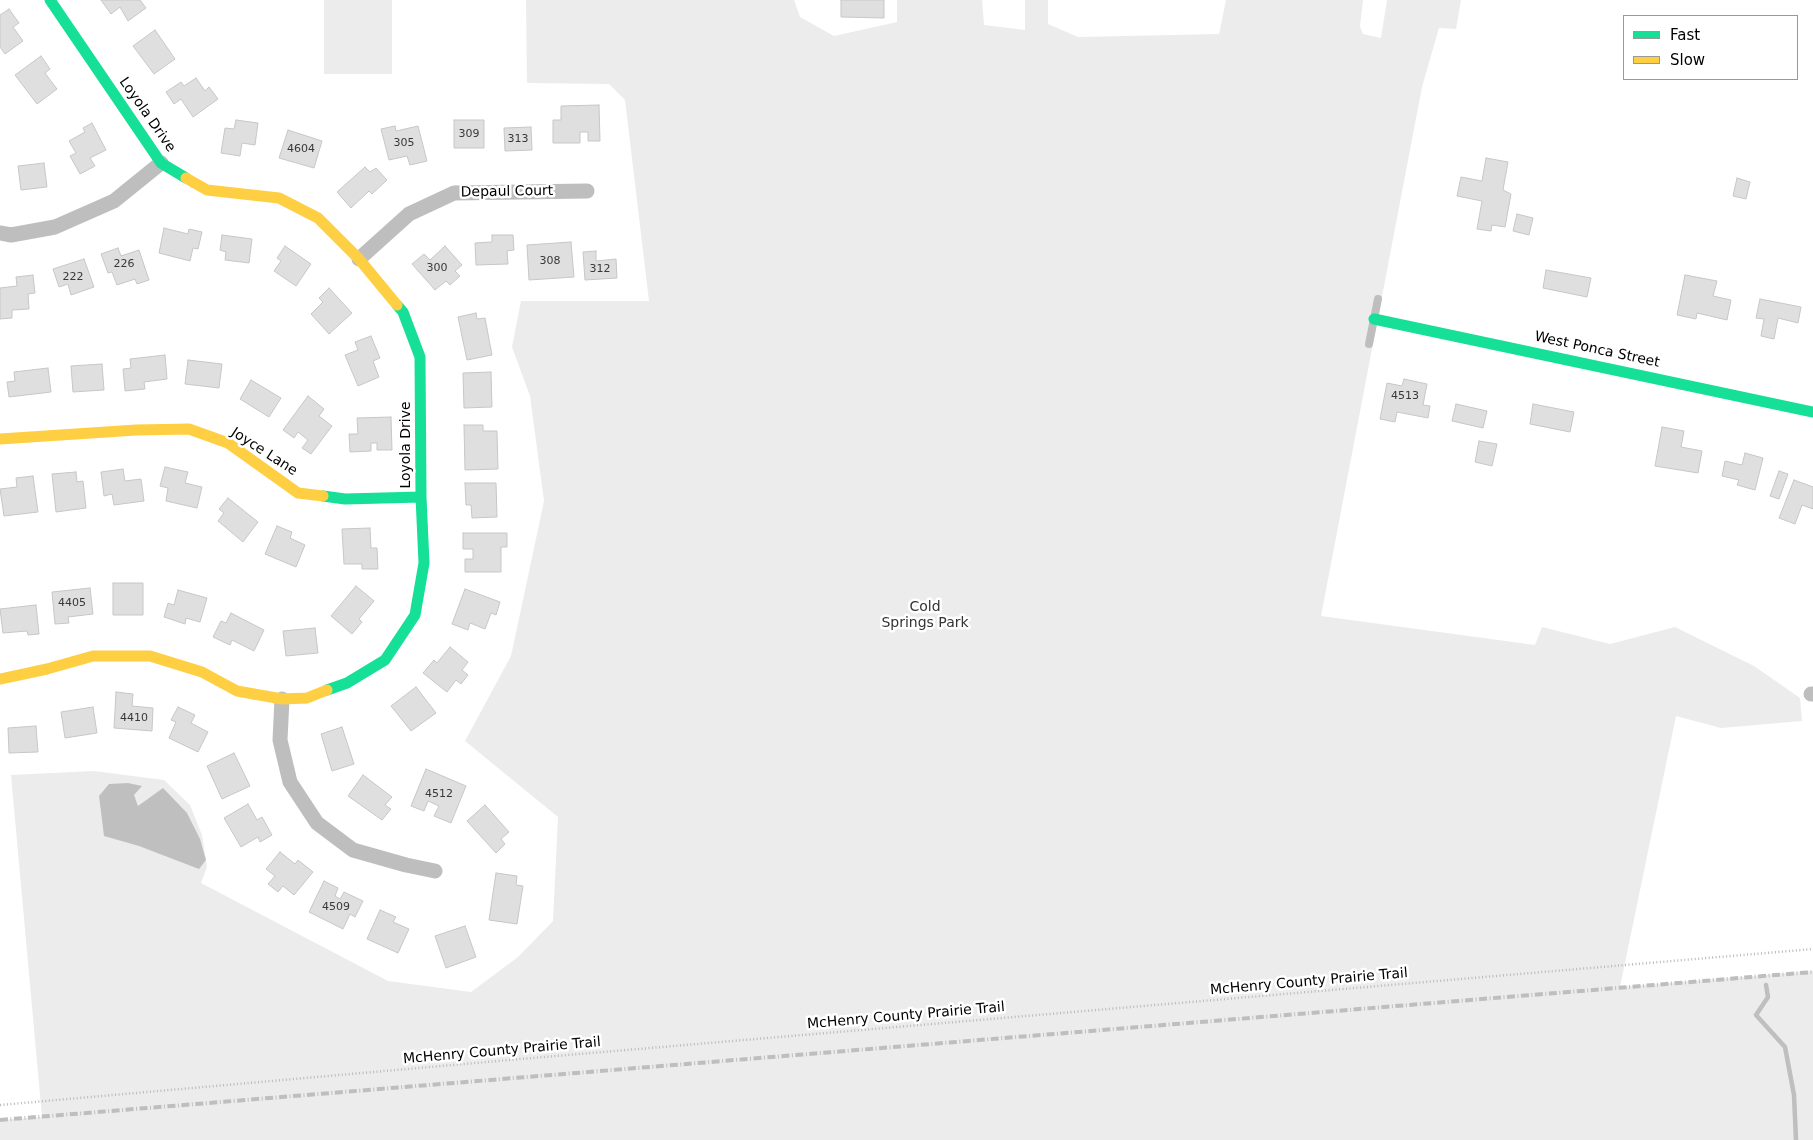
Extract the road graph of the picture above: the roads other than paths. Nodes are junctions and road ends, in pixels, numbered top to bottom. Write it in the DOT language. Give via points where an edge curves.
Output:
graph roads {
  1 [pos="50,0"];
  2 [pos="161,163"];
  3 [pos="588,191"];
  4 [pos="0,233"];
  5 [pos="359,259"];
  6 [pos="1378,299"];
  7 [pos="1374,319"];
  8 [pos="1369,344"];
  9 [pos="1813,412"];
  10 [pos="0,439"];
  11 [pos="421,497"];
  12 [pos="0,679"];
  13 [pos="282,699"];
  14 [pos="435,871"];
  1 -- 2 [label="street, Loyola Drive"];
  2 -- 4 [label="street" via="114,201 64,223 11,235"];
  2 -- 5 [label="street, Loyola Drive" via="207,190 279,198 318,218"];
  3 -- 5 [label="street, Depaul Court" via="454,193 409,214"];
  5 -- 11 [label="street, Loyola Drive" via="403,312 420,357"];
  6 -- 7 [label="lane"];
  7 -- 8 [label="lane"];
  7 -- 9 [label="street, West Ponca Street"];
  10 -- 11 [label="street, Joyce Lane" via="189,429 228,443 298,492 345,499"];
  11 -- 13 [label="street, Loyola Drive" via="424,563 416,615 385,660 347,683 307,698"];
  12 -- 13 [label="street, Loyola Drive" via="92,656 150,656 202,672 238,691"];
  13 -- 14 [label="street" via="280,740 290,782 317,822 353,850"];
}
